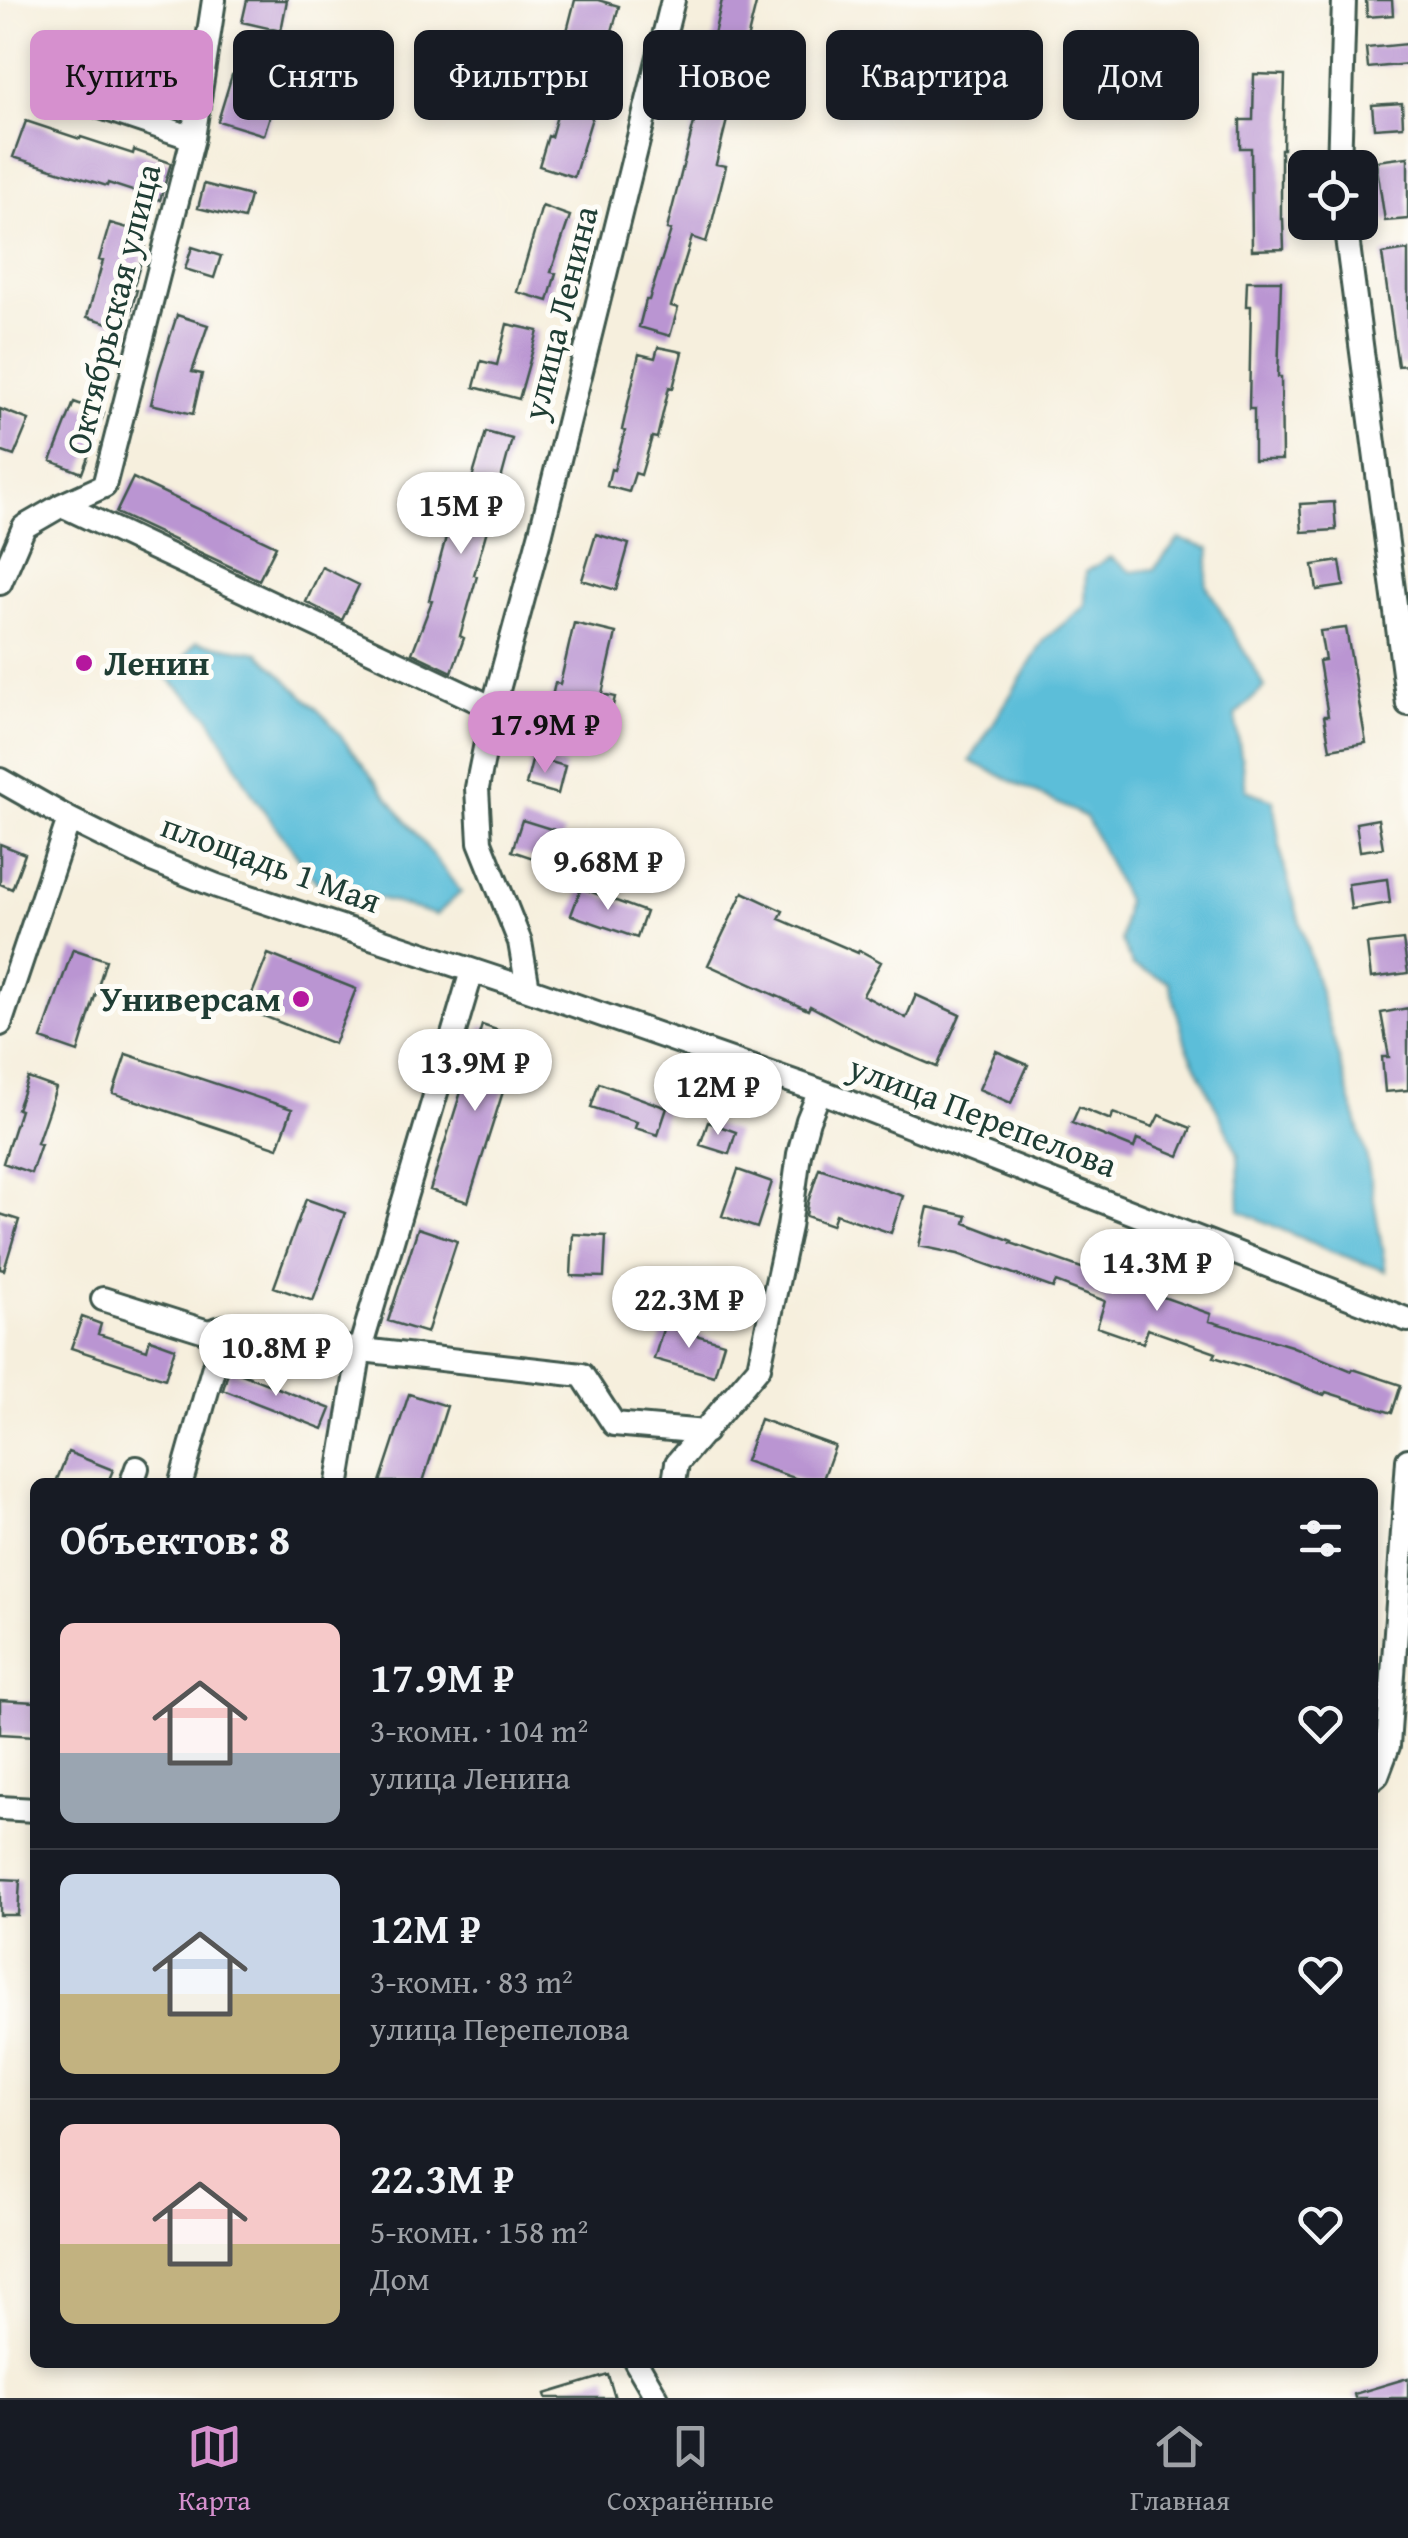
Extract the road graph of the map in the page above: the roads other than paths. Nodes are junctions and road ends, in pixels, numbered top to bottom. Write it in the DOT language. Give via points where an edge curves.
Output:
graph roads {
  1 [pos="214,0"];
  2 [pos="673,0"];
  3 [pos="1344,0"];
  4 [pos="139,120"];
  5 [pos="193,138"];
  6 [pos="1340,150"];
  7 [pos="1347,240"];
  8 [pos="62,505"];
  9 [pos="0,584"];
  10 [pos="1408,704"];
  11 [pos="493,708"];
  12 [pos="0,780"];
  13 [pos="69,818"];
  14 [pos="472,971"];
  15 [pos="528,989"];
  16 [pos="0,1024"];
  17 [pos="820,1091"];
  18 [pos="103,1298"];
  19 [pos="1408,1320"];
  20 [pos="225,1327"];
  21 [pos="360,1349"];
  22 [pos="704,1432"];
  23 [pos="1408,1460"];
  24 [pos="181,1478"];
  25 [pos="339,1478"];
  26 [pos="675,1478"];
  27 [pos="1378,1770"];
  28 [pos="0,1808"];
  29 [pos="30,1810"];
  30 [pos="640,2368"];
  31 [pos="657,2398"];
  1 -- 5 [label="street, Октябрьская улица"];
  2 -- 11 [label="street, улица Ленина"];
  3 -- 6 [label="street"];
  4 -- 5 [label="street"];
  5 -- 8 [label="street, Октябрьская улица" via="104,486"];
  7 -- 10 [label="street"];
  8 -- 9 [label="street, Октябрьская улица" via="24,527"];
  8 -- 11 [label="street"];
  11 -- 15 [label="street, улица Ленина" via="476,788 480,842 520,942"];
  12 -- 13 [label="street, площадь 1 Мая"];
  13 -- 14 [label="street, площадь 1 Мая" via="217,886"];
  13 -- 16 [label="street"];
  14 -- 15 [label="street, площадь 1 Мая"];
  14 -- 21 [label="street"];
  15 -- 17 [label="street, улица Перепелова"];
  17 -- 19 [label="street, улица Перепелова"];
  17 -- 22 [label="street" via="799,1154 759,1367"];
  18 -- 20 [label="street" via="208,1332"];
  20 -- 21 [label="street"];
  20 -- 24 [label="street"];
  21 -- 22 [label="street" via="582,1375 614,1424"];
  21 -- 25 [label="street"];
  22 -- 26 [label="street" via="678,1463"];
  23 -- 27 [label="street" via="1388,1746"];
  28 -- 29 [label="street"];
  30 -- 31 [label="street"];
}
